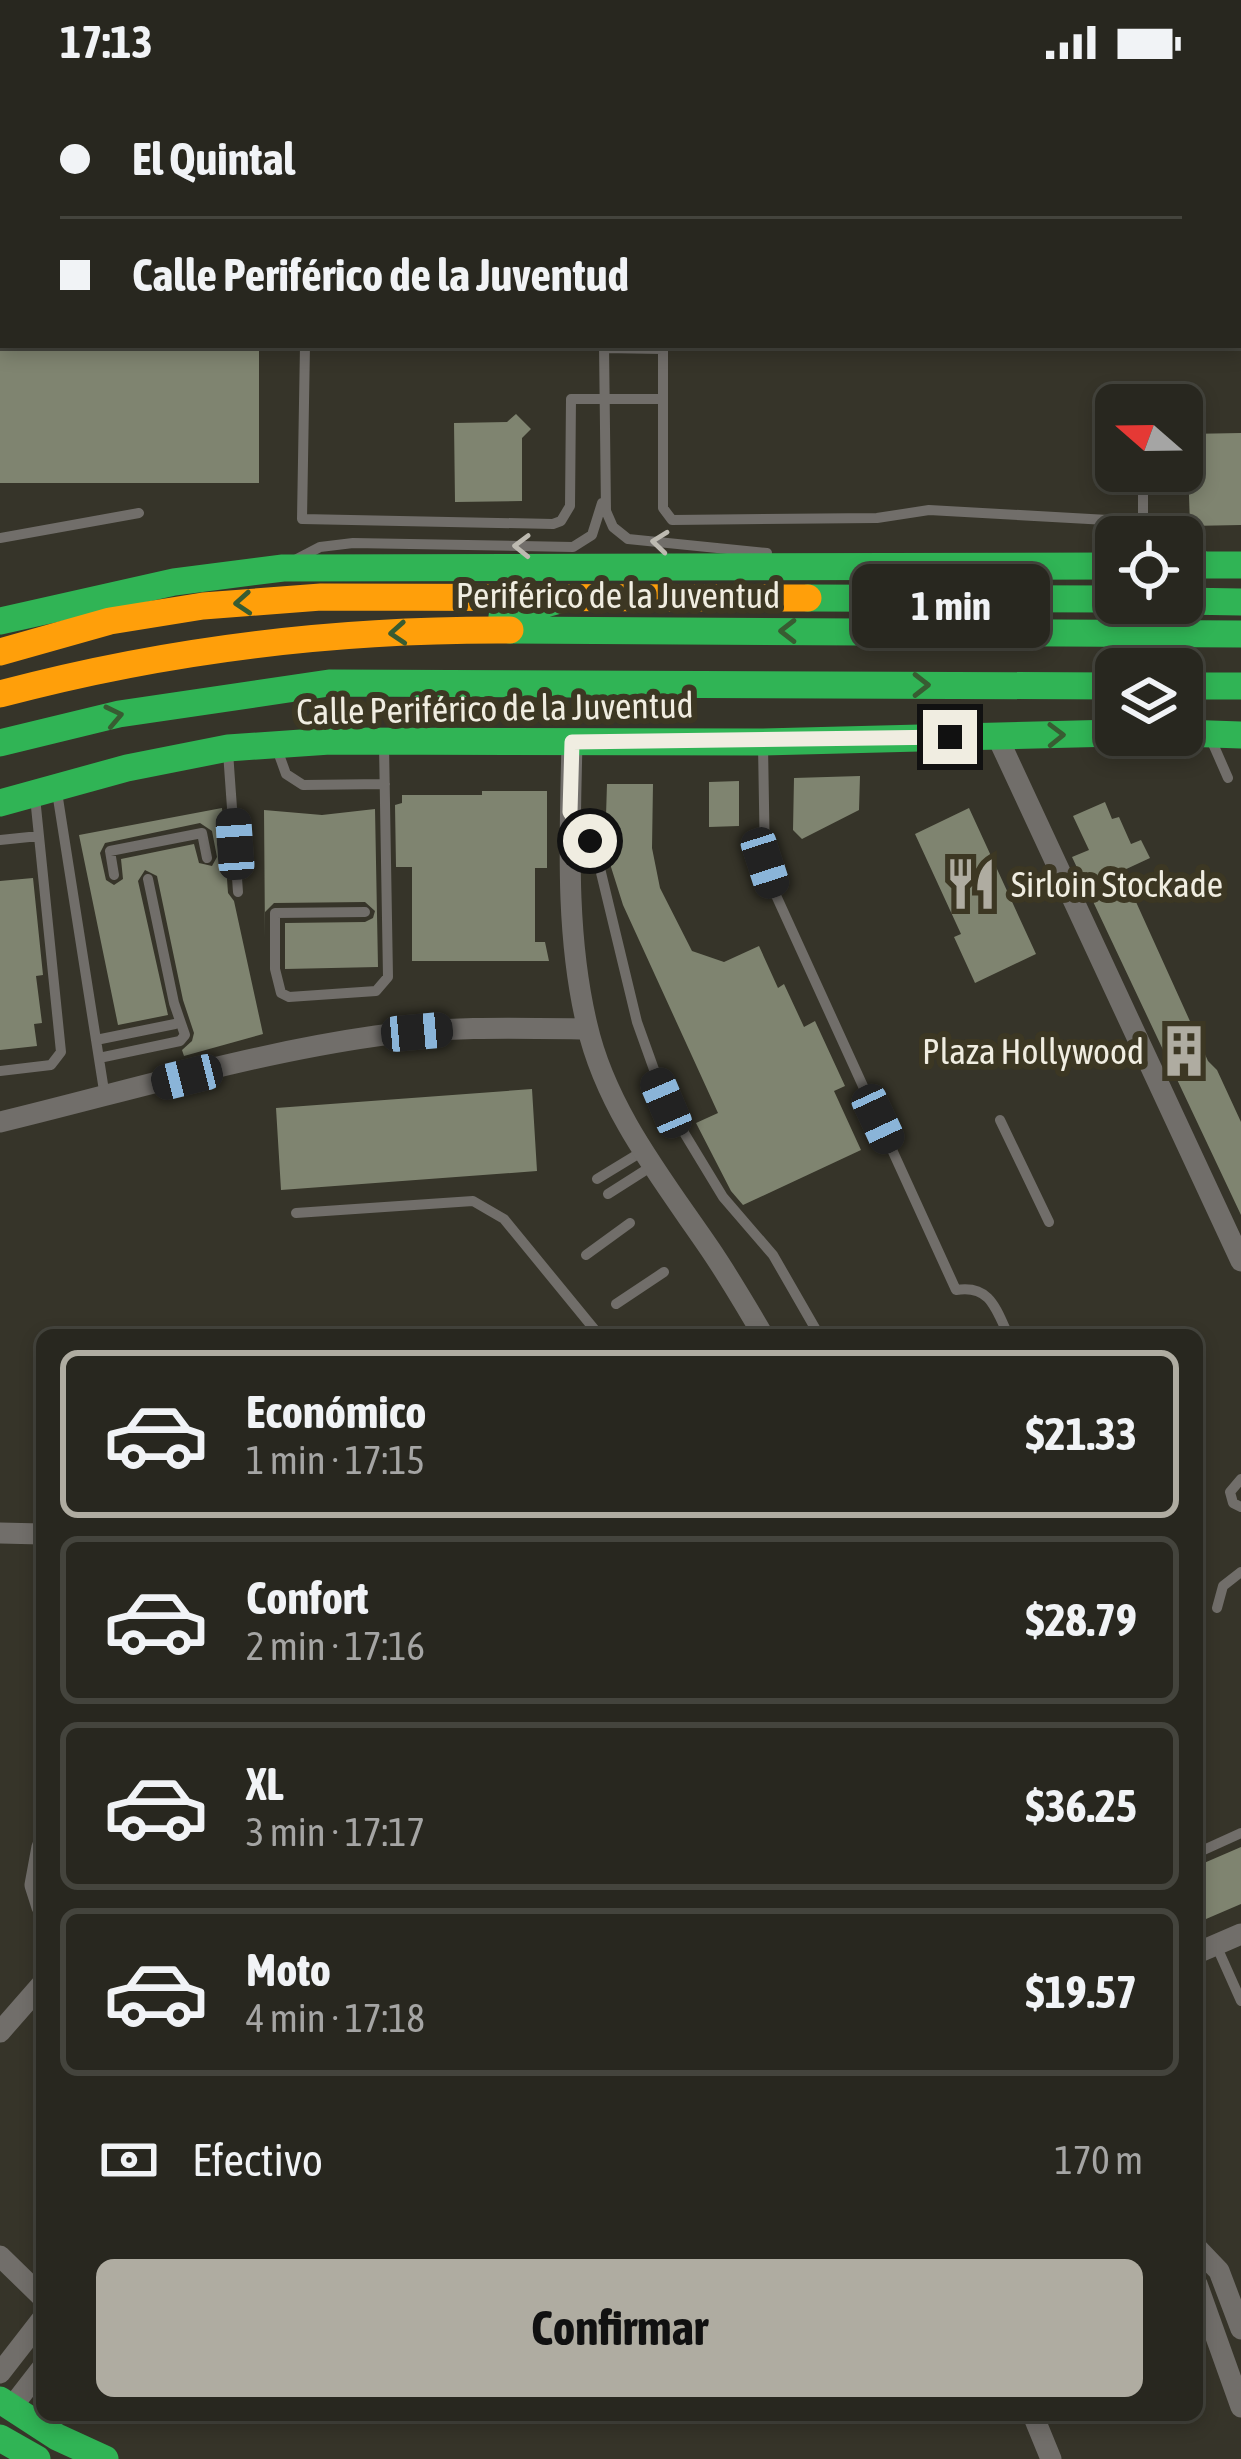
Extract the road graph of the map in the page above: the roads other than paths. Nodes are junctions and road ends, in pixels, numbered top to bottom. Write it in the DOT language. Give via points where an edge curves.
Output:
graph roads {
  1 [pos="305,348"];
  2 [pos="604,348"];
  3 [pos="663,348"];
  4 [pos="604,399"];
  5 [pos="662,399"];
  6 [pos="604,494"];
  7 [pos="139,514"];
  8 [pos="1095,519"];
  9 [pos="0,538"];
  10 [pos="1203,553"];
  11 [pos="612,566"];
  12 [pos="1095,566"];
  13 [pos="1203,566"];
  14 [pos="1235,567"];
  15 [pos="283,568"];
  16 [pos="815,569"];
  17 [pos="567,598"];
  18 [pos="611,598"];
  19 [pos="1095,599"];
  20 [pos="1203,601"];
  21 [pos="1241,602"];
  22 [pos="0,622"];
  23 [pos="449,630"];
  24 [pos="1241,634"];
  25 [pos="0,652"];
  26 [pos="0,673"];
  27 [pos="53,680"];
  28 [pos="1095,686"];
  29 [pos="1203,686"];
  30 [pos="1241,686"];
  31 [pos="0,694"];
  32 [pos="1203,733"];
  33 [pos="1095,734"];
  34 [pos="1241,735"];
  35 [pos="997,736"];
  36 [pos="384,741"];
  37 [pos="572,742"];
  38 [pos="763,742"];
  39 [pos="0,743"];
  40 [pos="1203,744"];
  41 [pos="277,746"];
  42 [pos="228,748"];
  43 [pos="1228,778"];
  44 [pos="385,784"];
  45 [pos="46,791"];
  46 [pos="0,803"];
  47 [pos="570,812"];
  48 [pos="39,836"];
  49 [pos="0,840"];
  50 [pos="140,845"];
  51 [pos="207,858"];
  52 [pos="144,862"];
  53 [pos="114,875"];
  54 [pos="148,879"];
  55 [pos="238,892"];
  56 [pos="365,912"];
  57 [pos="175,1024"];
  58 [pos="587,1029"];
  59 [pos="96,1040"];
  60 [pos="99,1058"];
  61 [pos="0,1071"];
  62 [pos="105,1097"];
  63 [pos="1000,1120"];
  64 [pos="0,1122"];
  65 [pos="647,1158"];
  66 [pos="597,1179"];
  67 [pos="608,1194"];
  68 [pos="296,1213"];
  69 [pos="1049,1222"];
  70 [pos="630,1223"];
  71 [pos="586,1255"];
  72 [pos="1241,1261"];
  73 [pos="664,1272"];
  74 [pos="616,1304"];
  75 [pos="1005,1328"];
  76 [pos="594,1329"];
  77 [pos="757,1329"];
  78 [pos="816,1329"];
  79 [pos="1241,1479"];
  80 [pos="1241,1507"];
  81 [pos="0,1533"];
  82 [pos="36,1534"];
  83 [pos="1241,1572"];
  84 [pos="1217,1608"];
  85 [pos="1241,1833"];
  86 [pos="1203,1849"];
  87 [pos="1241,1934"];
  88 [pos="1207,1949"];
  89 [pos="36,1991"];
  90 [pos="1241,2001"];
  91 [pos="0,2032"];
  92 [pos="1203,2254"];
  93 [pos="0,2256"];
  94 [pos="36,2282"];
  95 [pos="1203,2301"];
  96 [pos="36,2327"];
  97 [pos="1241,2329"];
  98 [pos="0,2373"];
  99 [pos="36,2374"];
  100 [pos="6,2404"];
  101 [pos="1241,2407"];
  102 [pos="1035,2421"];
  103 [pos="0,2438"];
  104 [pos="1046,2457"];
  105 [pos="37,2459"];
  106 [pos="105,2459"];
  1 -- 4 [label="lane" via="302,519 553,524 570,506 571,399"];
  2 -- 4 [label="lane"];
  3 -- 5 [label="lane"];
  4 -- 5 [label="lane"];
  4 -- 6 [label="lane"];
  5 -- 8 [label="lane" via="663,508 672,520 878,518 929,510"];
  6 -- 15 [label="lane, one-way" via="592,535 573,547 353,543 320,547"];
  16 -- 6 [label="lane, one-way" via="780,554 628,539 613,527"];
  7 -- 9 [label="lane"];
  10 -- 14 [label="lane"];
  11 -- 15 [label="main road"];
  11 -- 16 [label="main road"];
  11 -- 18 [label="main road"];
  12 -- 16 [label="main road"];
  13 -- 14 [label="main road"];
  15 -- 22 [label="main road" via="175,582"];
  17 -- 18 [label="main road"];
  17 -- 23 [label="main road"];
  17 -- 25 [label="main road, one-way" via="321,596 202,606"];
  18 -- 19 [label="main road"];
  20 -- 21 [label="main road"];
  24 -- 23 [label="main road, Periférico de la Juventud, one-way"];
  23 -- 27 [label="main road, Periférico de la Juventud, one-way" via="214,650"];
  26 -- 27 [label="main road"];
  27 -- 31 [label="main road, Periférico de la Juventud"];
  39 -- 28 [label="main road, one-way" via="119,714 329,683"];
  29 -- 30 [label="main road"];
  32 -- 34 [label="main road"];
  35 -- 33 [label="main road, Calle Periférico de la Juventud, one-way"];
  35 -- 38 [label="main road, Calle Periférico de la Juventud"];
  35 -- 72 [label="street"];
  36 -- 37 [label="main road, Calle Periférico de la Juventud"];
  36 -- 41 [label="main road, Calle Periférico de la Juventud"];
  36 -- 44 [label="lane"];
  37 -- 38 [label="main road, Calle Periférico de la Juventud"];
  37 -- 47 [label="street"];
  38 -- 75 [label="lane" via="765,863 774,891 956,1290 989,1297"];
  40 -- 43 [label="lane"];
  41 -- 42 [label="main road, Calle Periférico de la Juventud"];
  41 -- 44 [label="lane" via="286,773 302,785"];
  42 -- 45 [label="main road, Calle Periférico de la Juventud"];
  42 -- 55 [label="lane"];
  44 -- 56 [label="lane" via="388,977 376,991 289,997 277,986 275,913"];
  45 -- 46 [label="main road, Calle Periférico de la Juventud"];
  45 -- 48 [label="lane"];
  45 -- 59 [label="lane"];
  47 -- 58 [label="street" via="574,944"];
  47 -- 78 [label="lane" via="597,856 666,1103"];
  48 -- 49 [label="lane"];
  48 -- 61 [label="lane" via="61,1052 51,1065"];
  50 -- 51 [label="lane" via="202,833"];
  50 -- 52 [label="lane"];
  50 -- 53 [label="lane" via="110,851"];
  54 -- 60 [label="lane" via="186,1031 180,1041"];
  57 -- 59 [label="lane"];
  58 -- 62 [label="street" via="380,1035"];
  58 -- 65 [label="street"];
  59 -- 60 [label="lane"];
  60 -- 62 [label="lane"];
  62 -- 64 [label="street"];
  63 -- 69 [label="lane"];
  65 -- 66 [label="lane"];
  65 -- 67 [label="lane"];
  65 -- 77 [label="street"];
  68 -- 76 [label="lane" via="486,1205"];
  70 -- 71 [label="lane"];
  73 -- 74 [label="lane"];
  79 -- 80 [label="lane" via="1230,1492"];
  81 -- 82 [label="street"];
  83 -- 84 [label="lane" via="1223,1586"];
  85 -- 86 [label="lane"];
  87 -- 88 [label="street"];
  88 -- 90 [label="lane"];
  89 -- 91 [label="street"];
  92 -- 97 [label="street" via="1219,2271"];
  93 -- 94 [label="street"];
  95 -- 101 [label="street"];
  96 -- 98 [label="street"];
  99 -- 100 [label="street"];
  100 -- 106 [label="main road"];
  102 -- 104 [label="street"];
  103 -- 105 [label="main road"];
}
